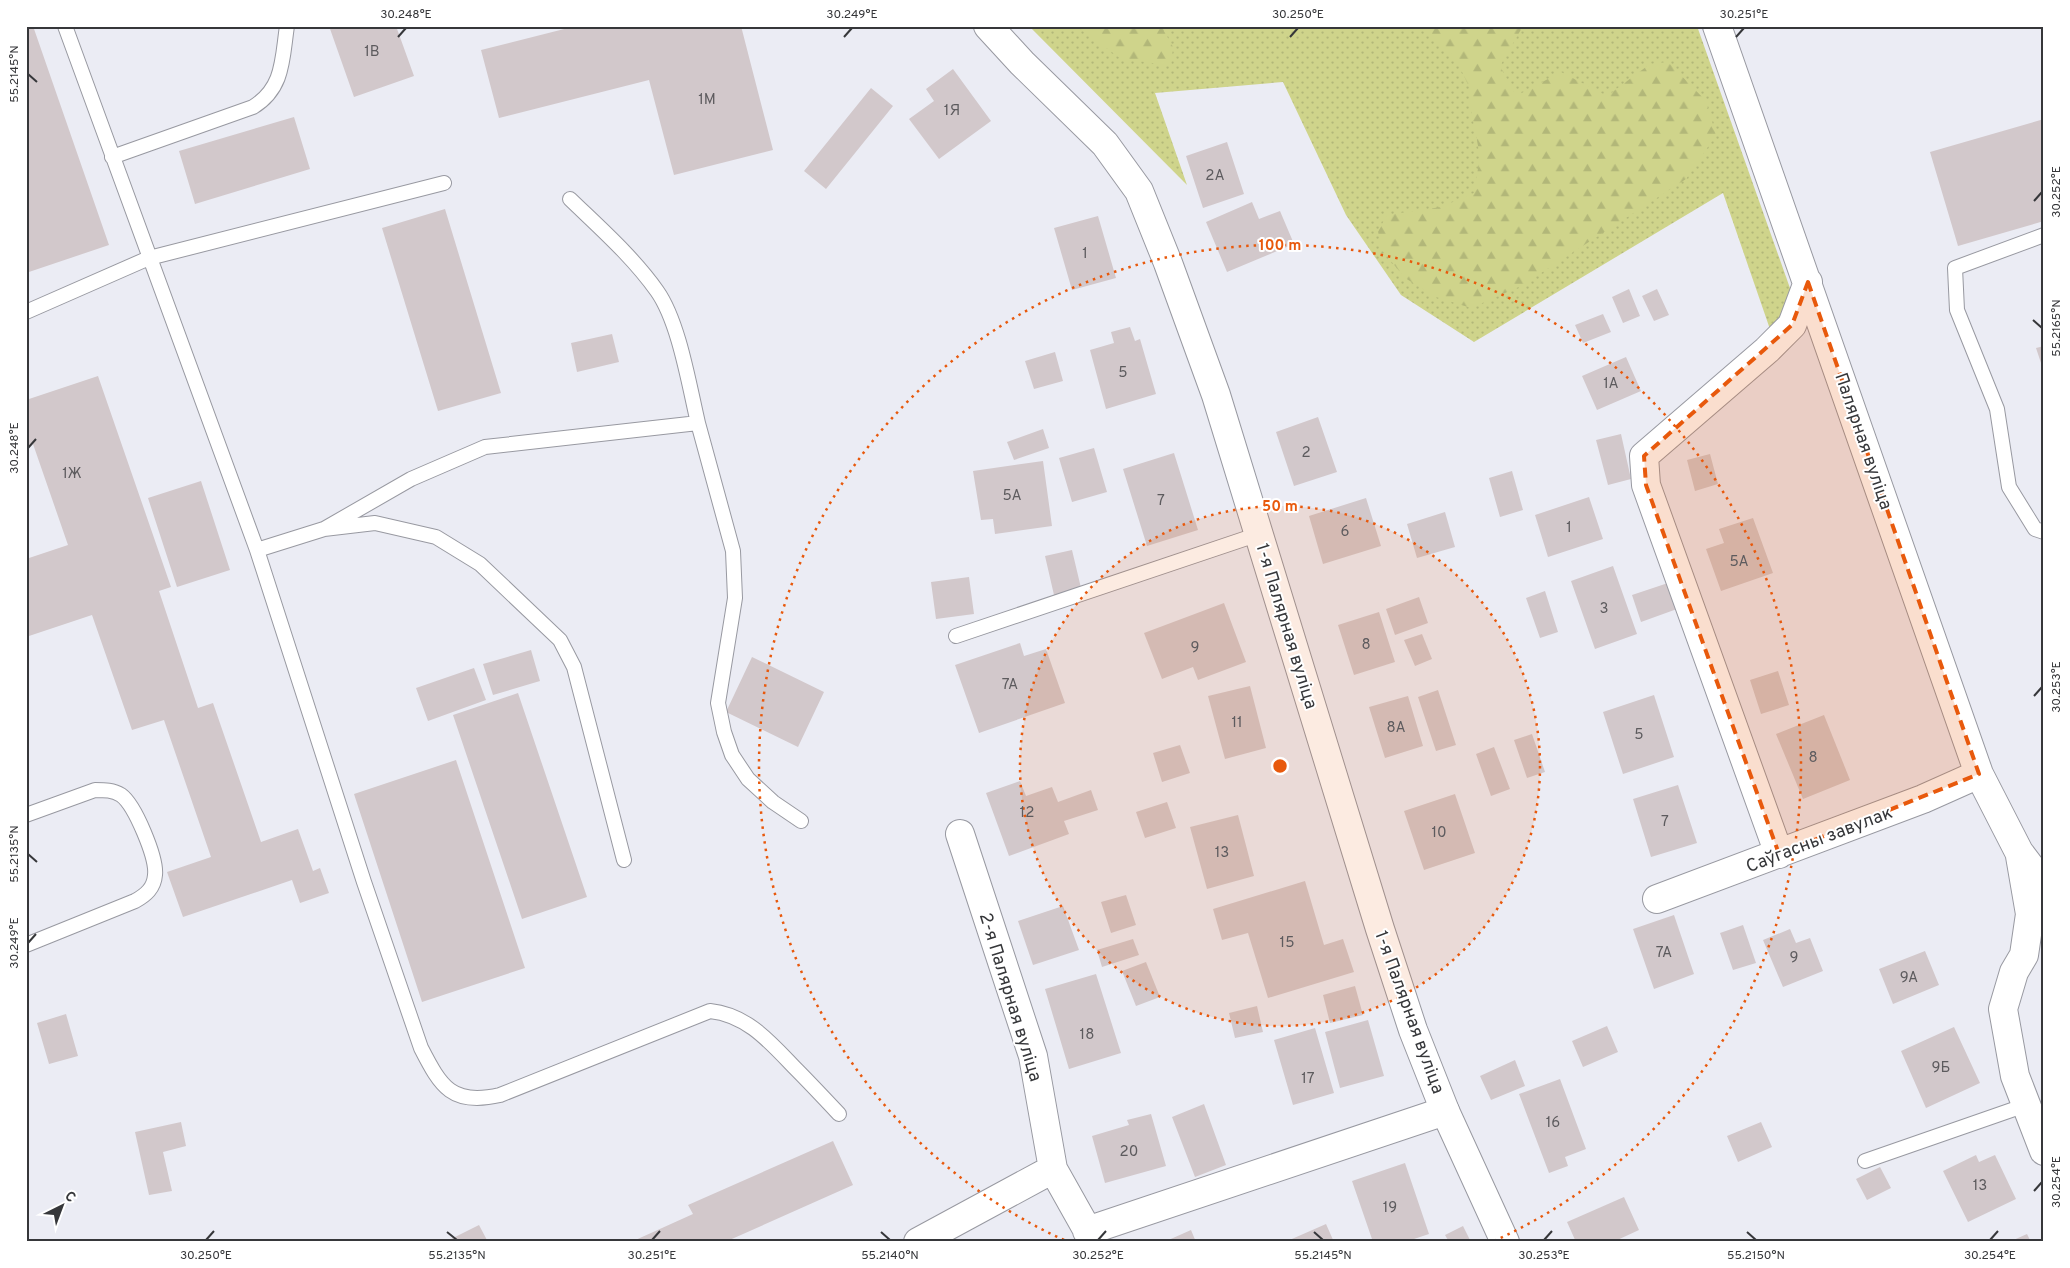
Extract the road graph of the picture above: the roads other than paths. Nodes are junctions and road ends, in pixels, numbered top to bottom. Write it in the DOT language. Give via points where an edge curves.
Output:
graph roads {
  1 [pos="65,26"];
  2 [pos="287,26"];
  3 [pos="988,26"];
  4 [pos="1717,26"];
  5 [pos="112,157"];
  6 [pos="444,183"];
  7 [pos="570,199"];
  8 [pos="2044,235"];
  9 [pos="149,258"];
  10 [pos="1808,282"];
  11 [pos="26,312"];
  12 [pos="698,423"];
  13 [pos="324,528"];
  14 [pos="2044,532"];
  15 [pos="1259,534"];
  16 [pos="257,550"];
  17 [pos="956,636"];
  18 [pos="1978,774"];
  19 [pos="26,815"];
  20 [pos="800,822"];
  21 [pos="960,834"];
  22 [pos="2019,852"];
  23 [pos="1779,854"];
  24 [pos="624,860"];
  25 [pos="2044,885"];
  26 [pos="1657,899"];
  27 [pos="26,945"];
  28 [pos="2026,1105"];
  29 [pos="1445,1111"];
  30 [pos="839,1114"];
  31 [pos="2044,1152"];
  32 [pos="1864,1161"];
  33 [pos="1053,1169"];
  34 [pos="1091,1236"];
  35 [pos="918,1242"];
  36 [pos="1505,1242"];
  1 -- 5 [label="lane"];
  2 -- 5 [label="lane" via="280,75 274,90 264,101"];
  3 -- 15 [label="street, 1-я Палярная вуліца" via="1105,144 1139,191 1216,395"];
  4 -- 10 [label="street, Палярная вуліца"];
  5 -- 9 [label="lane"];
  6 -- 9 [label="lane"];
  7 -- 12 [label="lane" via="622,248 658,292 674,326"];
  8 -- 14 [label="lane" via="1955,268 1957,310 1997,409 2009,487 2035,529"];
  9 -- 11 [label="lane"];
  9 -- 16 [label="lane"];
  10 -- 18 [label="street, Палярная вуліца"];
  10 -- 23 [label="street" via="1792,325 1644,456 1646,485"];
  12 -- 13 [label="lane" via="485,447 411,479"];
  12 -- 20 [label="lane" via="733,551 735,598 718,703 724,732 732,755 748,779"];
  13 -- 16 [label="lane"];
  13 -- 24 [label="lane" via="375,523 436,537 480,564 560,640 574,666"];
  15 -- 17 [label="lane"];
  15 -- 29 [label="street, 1-я Палярная вуліца" via="1380,929 1413,1030"];
  16 -- 30 [label="lane" via="418,1039 432,1070 444,1086 469,1098 500,1095 710,1011 736,1018 762,1034"];
  18 -- 22 [label="street, Палярная вуліца"];
  18 -- 23 [label="street, Саўгасны завулак" via="1923,799"];
  19 -- 27 [label="lane" via="95,790 107,789 129,802 155,862 151,888 144,896"];
  21 -- 33 [label="street, 2-я Палярная вуліца" via="1033,1056"];
  22 -- 25 [label="street, Палярная вуліца"];
  22 -- 28 [label="street, Палярная вуліца" via="2030,914 2024,955 2014,972 2003,1009 2015,1076"];
  23 -- 26 [label="street, Саўгасны завулак"];
  28 -- 31 [label="street, Палярная вуліца"];
  28 -- 32 [label="lane"];
  29 -- 34 [label="street"];
  29 -- 36 [label="street, 1-я Палярная вуліца"];
  33 -- 34 [label="street, 2-я Палярная вуліца"];
  33 -- 35 [label="street"];
}
